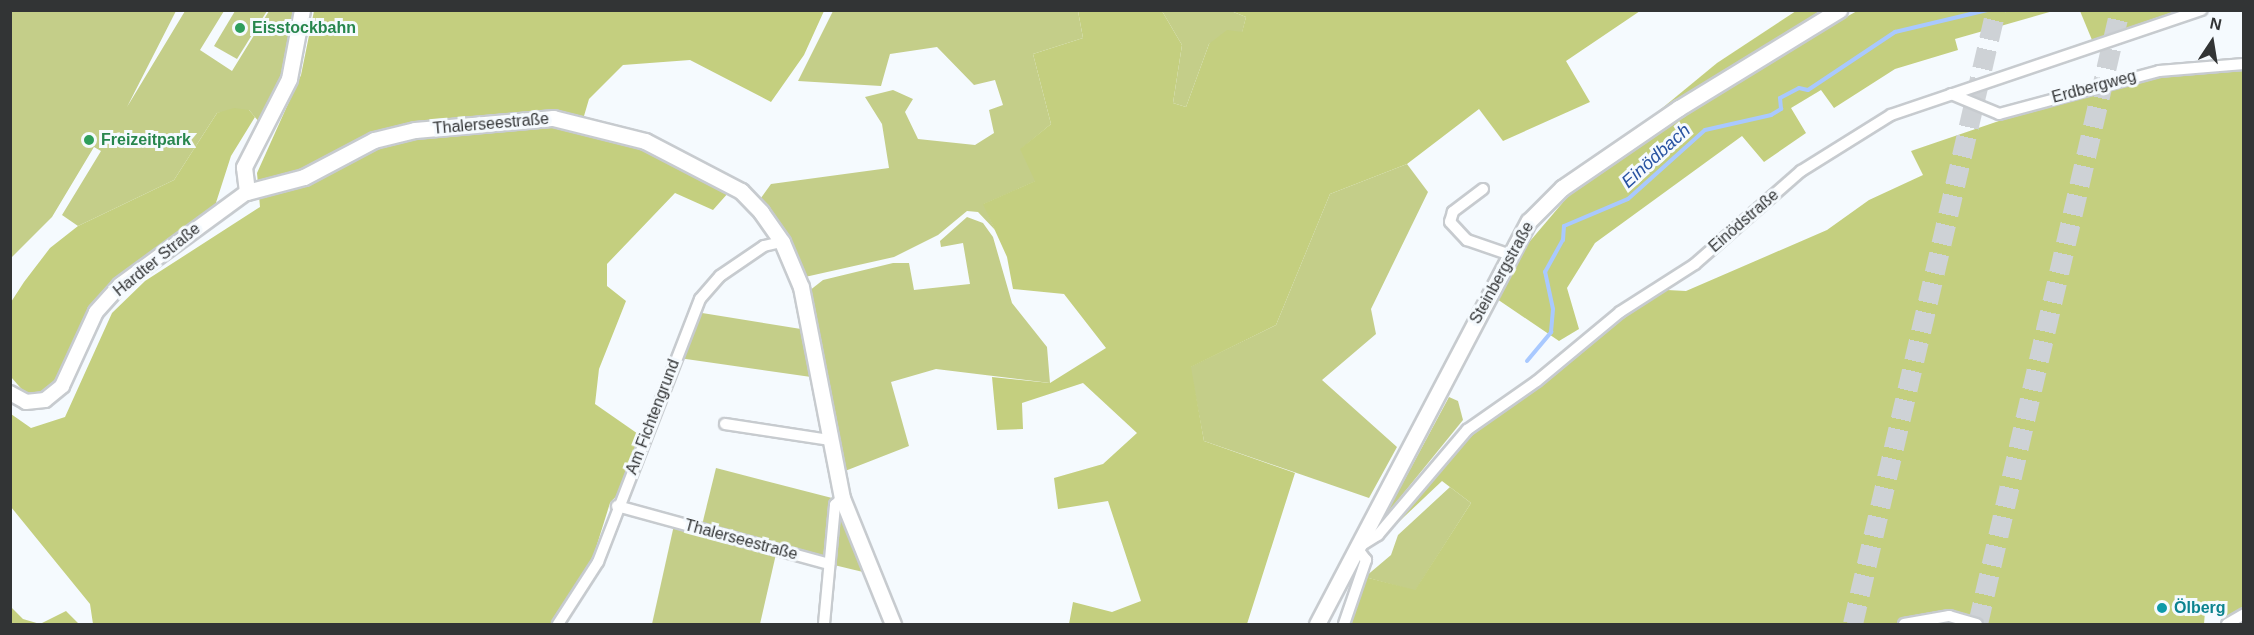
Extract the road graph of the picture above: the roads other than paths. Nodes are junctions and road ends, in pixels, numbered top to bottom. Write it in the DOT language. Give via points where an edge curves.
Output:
graph roads {
  1 [pos="302,10"];
  2 [pos="1839,10"];
  3 [pos="2202,10"];
  4 [pos="2244,64"];
  5 [pos="1951,93"];
  6 [pos="1483,189"];
  7 [pos="247,192"];
  8 [pos="782,242"];
  9 [pos="1508,254"];
  10 [pos="10,393"];
  11 [pos="724,424"];
  12 [pos="829,440"];
  13 [pos="842,498"];
  14 [pos="617,506"];
  15 [pos="1357,548"];
  16 [pos="829,564"];
  17 [pos="2244,614"];
  18 [pos="558,624"];
  19 [pos="824,624"];
  20 [pos="893,624"];
  21 [pos="1317,624"];
  22 [pos="1344,624"];
  23 [pos="1904,624"];
  24 [pos="1977,624"];
  25 [pos="2227,624"];
  1 -- 7 [label="main road" via="289,79 244,167"];
  2 -- 9 [label="main road, Steinbergstraße" via="1751,60 1562,188 1529,221"];
  3 -- 5 [label="street, Einödstraße"];
  4 -- 5 [label="street, Erdbergweg" via="2159,71 2000,114"];
  5 -- 15 [label="street, Einödstraße" via="1890,115 1838,145 1695,264 1595,330 1538,381 1467,430 1378,535"];
  6 -- 9 [label="street" via="1453,212 1450,222 1467,240"];
  7 -- 8 [label="main road, Thalerseestraße" via="304,177 384,137 553,118 645,141 741,191"];
  7 -- 10 [label="street, Hardter Straße" via="120,285 96,312 62,386 45,400 26,402"];
  8 -- 12 [label="main road, Thalerseestraße" via="801,287"];
  8 -- 14 [label="street, Am Fichtengrund" via="764,246 720,276 700,298"];
  9 -- 15 [label="main road, Steinbergstraße"];
  11 -- 12 [label="street"];
  12 -- 13 [label="main road, Thalerseestraße"];
  13 -- 16 [label="street" via="835,505"];
  13 -- 20 [label="main road, Thalerseestraße"];
  14 -- 16 [label="street, Thalerseestraße"];
  14 -- 18 [label="street, Am Fichtengrund" via="598,562"];
  15 -- 21 [label="main road, Steinbergstraße"];
  15 -- 22 [label="street" via="1366,560"];
  16 -- 19 [label="street"];
  17 -- 25 [label="street"];
  23 -- 24 [label="street" via="1949,616"];
}
